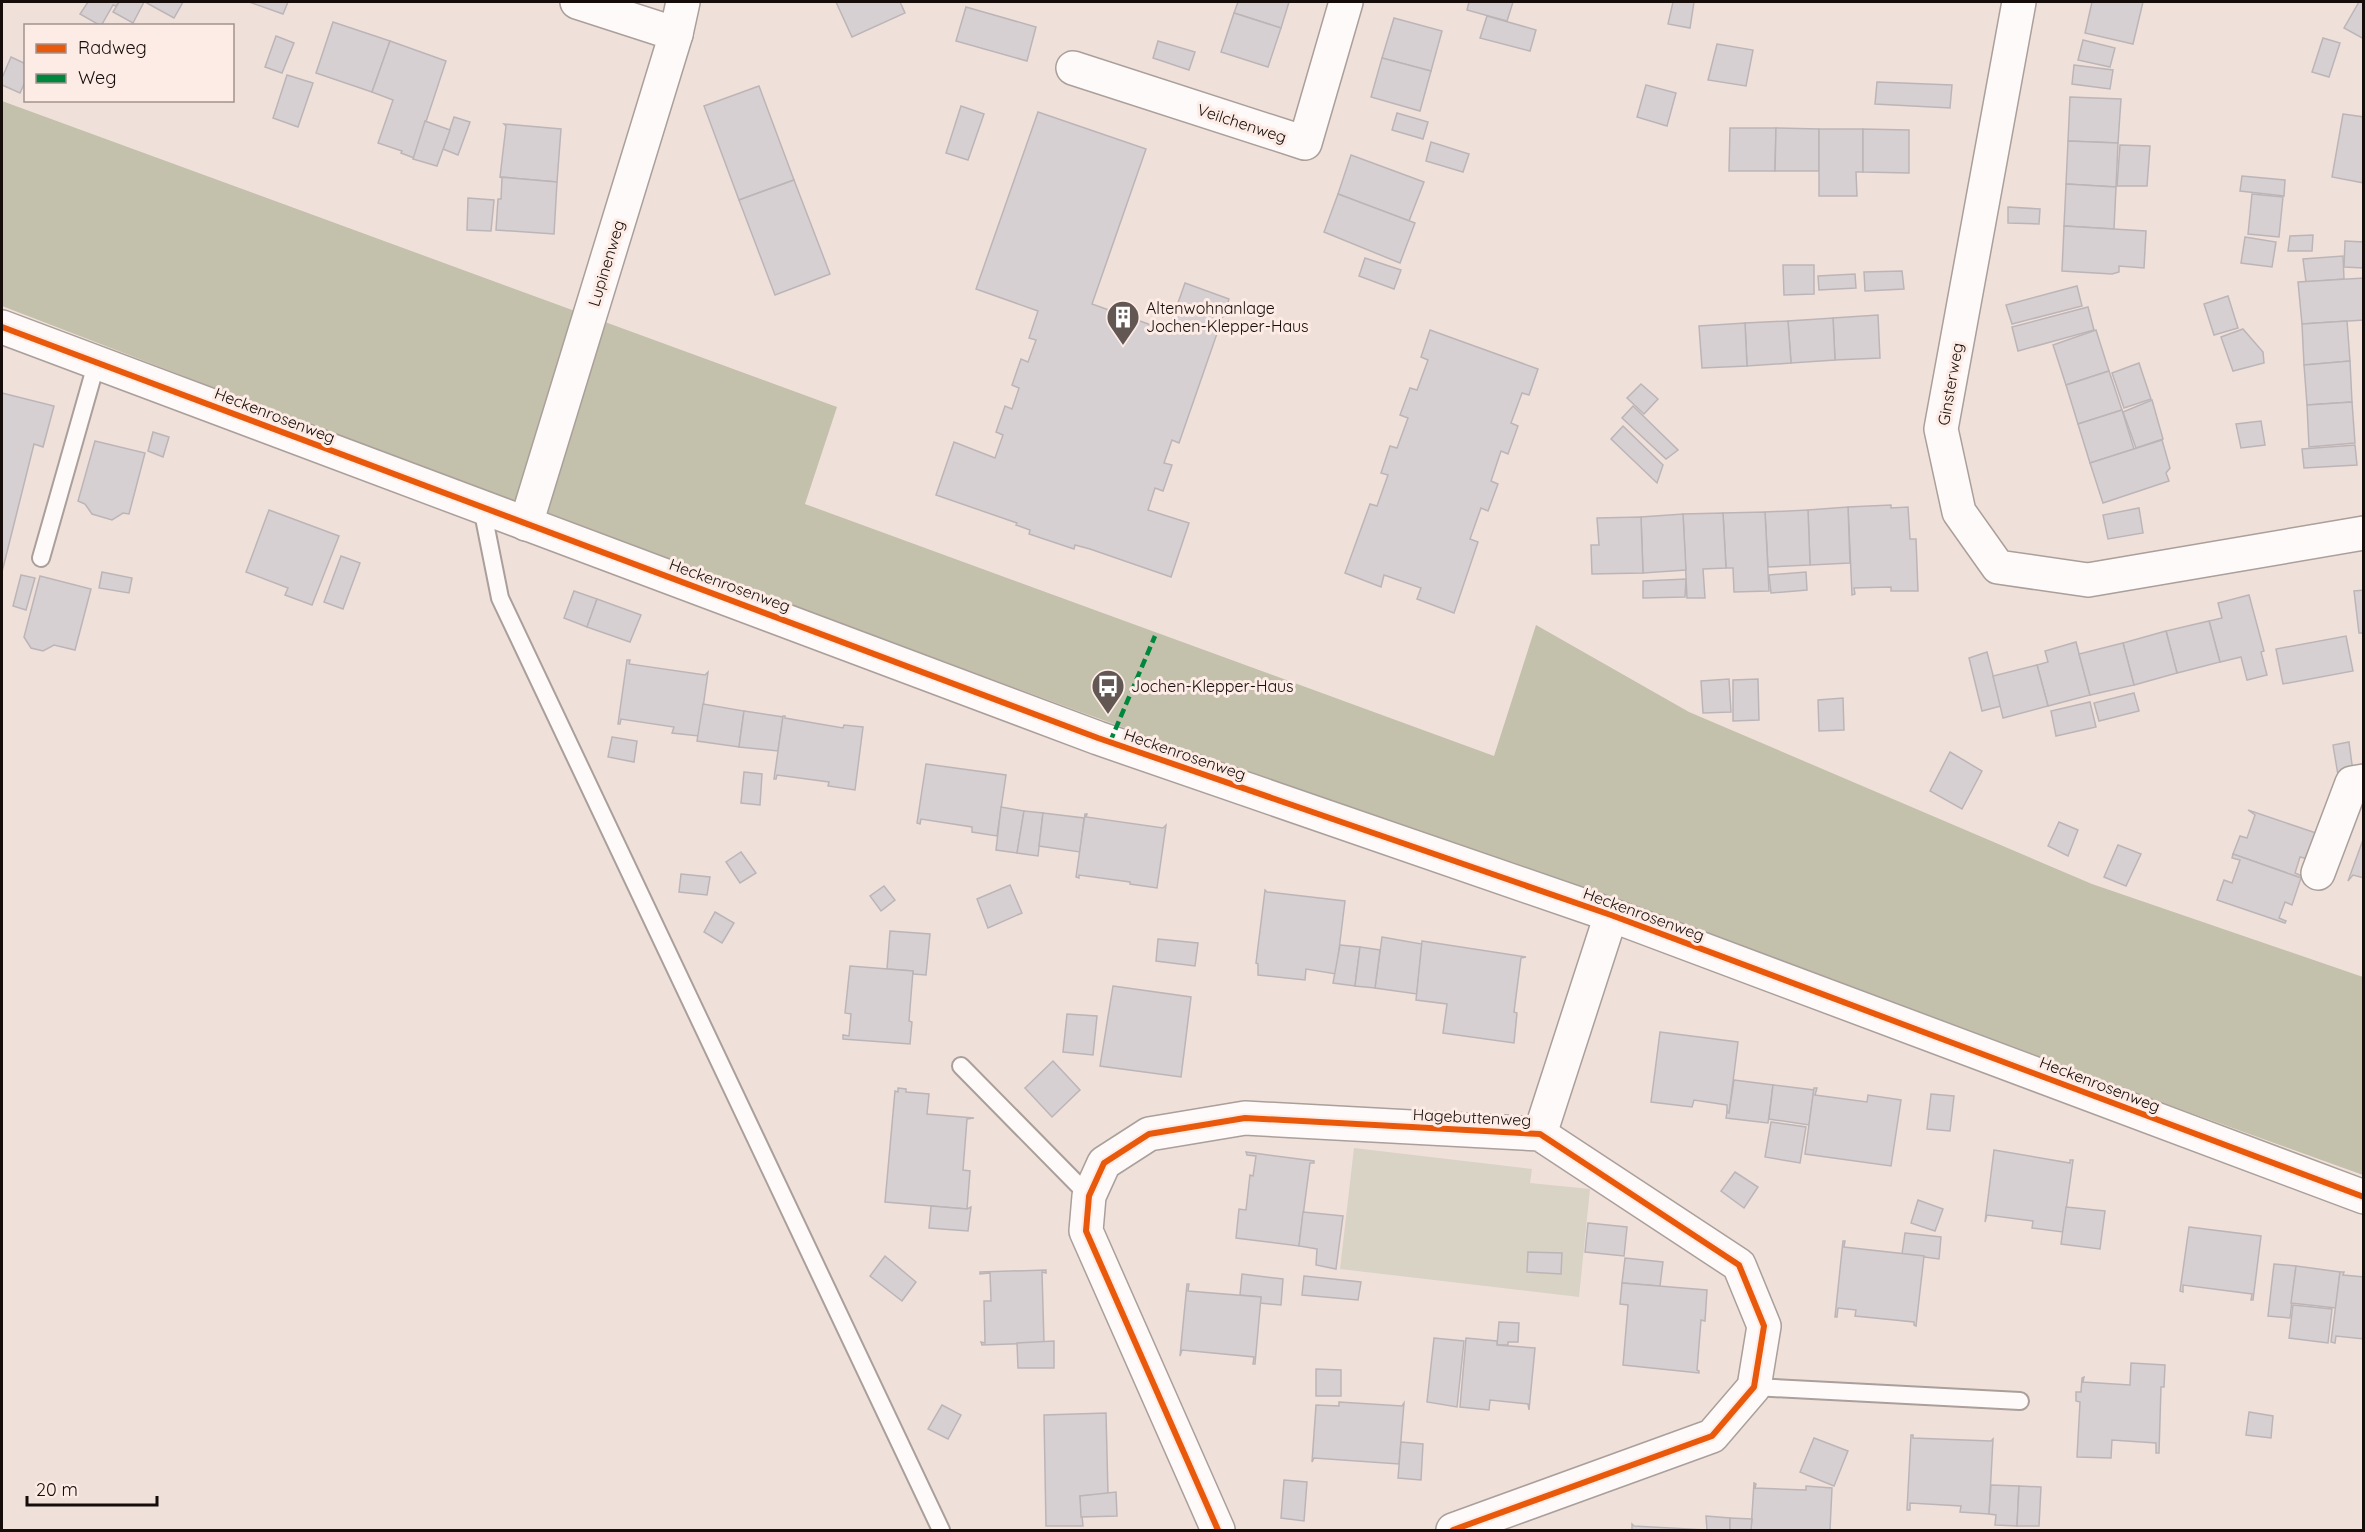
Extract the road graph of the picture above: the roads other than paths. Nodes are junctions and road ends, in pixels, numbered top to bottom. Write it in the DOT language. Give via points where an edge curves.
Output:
graph roads {
  1 [pos="577,2"];
  2 [pos="683,2"];
  3 [pos="1346,2"];
  4 [pos="2019,2"];
  5 [pos="676,34"];
  6 [pos="1073,68"];
  7 [pos="2,327"];
  8 [pos="97,361"];
  9 [pos="483,508"];
  10 [pos="526,524"];
  11 [pos="2364,533"];
  12 [pos="41,558"];
  13 [pos="2364,781"];
  14 [pos="2318,873"];
  15 [pos="1611,915"];
  16 [pos="961,1066"];
  17 [pos="1540,1134"];
  18 [pos="1089,1196"];
  19 [pos="2364,1197"];
  20 [pos="1754,1387"];
  21 [pos="2020,1401"];
  22 [pos="941,1530"];
  23 [pos="1218,1530"];
  24 [pos="1452,1530"];
  1 -- 5 [label="street"];
  2 -- 5 [label="street, Lupinenweg"];
  3 -- 6 [label="street, Veilchenweg" via="1305,143"];
  4 -- 11 [label="street, Ginsterweg" via="1941,429 1959,512 1998,567 2088,580"];
  5 -- 10 [label="street, Lupinenweg"];
  7 -- 8 [label="street, Heckenrosenweg"];
  8 -- 9 [label="street, Heckenrosenweg"];
  8 -- 12 [label="lane"];
  9 -- 10 [label="street, Heckenrosenweg"];
  9 -- 22 [label="lane" via="500,598"];
  10 -- 15 [label="street, Heckenrosenweg" via="1098,738"];
  13 -- 14 [label="street" via="2352,783"];
  15 -- 17 [label="street, Hagebuttenweg"];
  15 -- 19 [label="street, Heckenrosenweg"];
  16 -- 18 [label="lane"];
  17 -- 18 [label="street, Hagebuttenweg" via="1245,1118 1149,1134 1104,1163"];
  17 -- 20 [label="street, Hagebuttenweg" via="1739,1265 1764,1326"];
  18 -- 23 [label="street, Hagebuttenweg" via="1086,1231"];
  20 -- 21 [label="lane"];
  20 -- 24 [label="street" via="1712,1436"];
}
